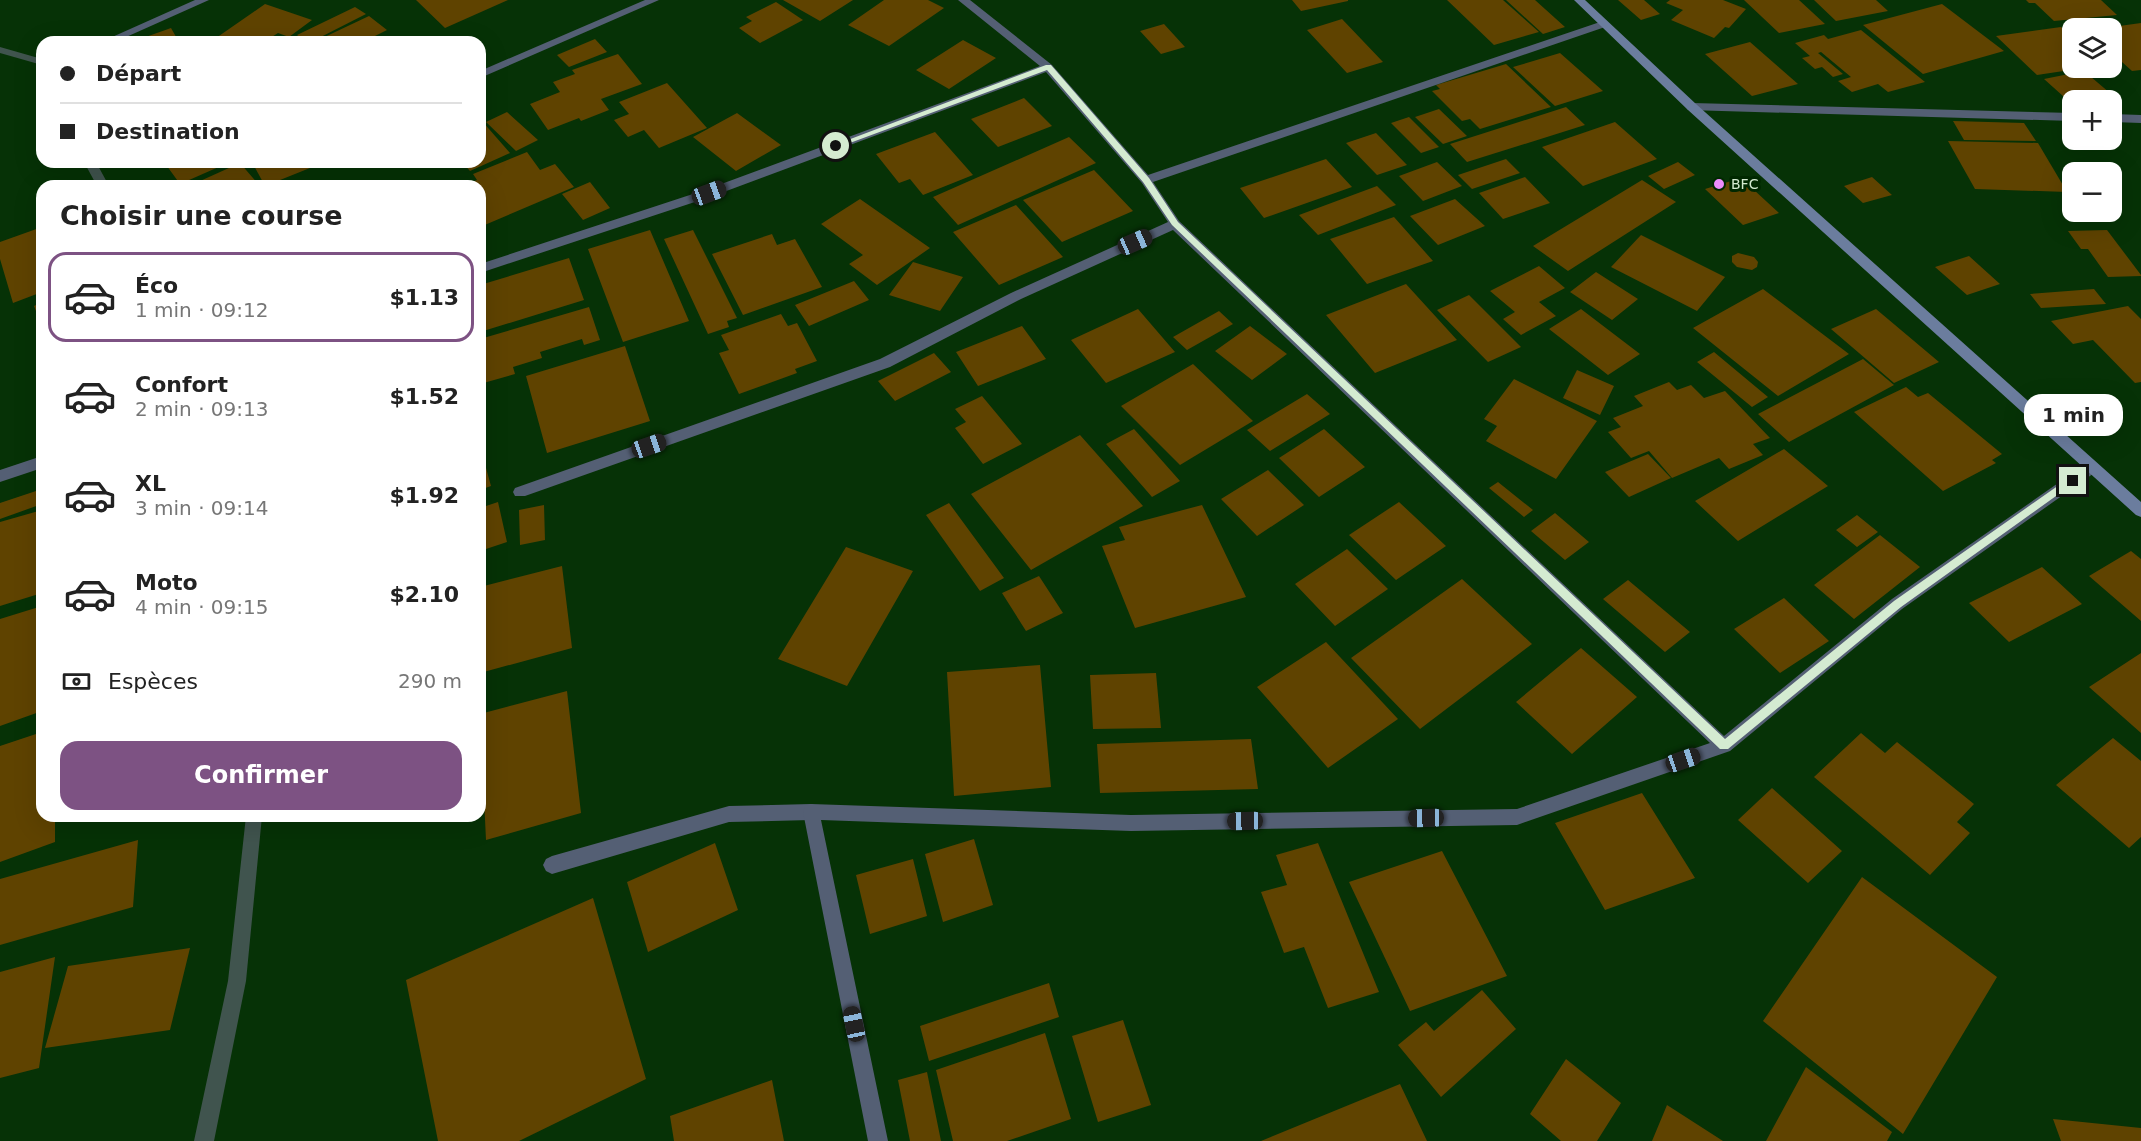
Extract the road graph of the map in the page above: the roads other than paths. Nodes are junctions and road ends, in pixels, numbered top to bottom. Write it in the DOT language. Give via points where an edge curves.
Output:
graph roads {
  1 [pos="204,0"];
  2 [pos="654,0"];
  3 [pos="963,0"];
  4 [pos="1579,0"];
  5 [pos="1604,24"];
  6 [pos="120,36"];
  7 [pos="1048,67"];
  8 [pos="486,72"];
  9 [pos="1692,107"];
  10 [pos="2062,117"];
  11 [pos="2122,118"];
  12 [pos="2141,119"];
  13 [pos="1146,180"];
  14 [pos="1175,224"];
  15 [pos="486,267"];
  16 [pos="36,464"];
  17 [pos="2092,467"];
  18 [pos="0,476"];
  19 [pos="520,492"];
  20 [pos="2141,511"];
  21 [pos="1724,746"];
  22 [pos="811,812"];
  23 [pos="552,864"];
  24 [pos="878,1141"];
  1 -- 6 [label="street"];
  2 -- 8 [label="street"];
  3 -- 7 [label="street"];
  4 -- 5 [label="street"];
  5 -- 9 [label="street"];
  5 -- 13 [label="street"];
  7 -- 13 [label="street"];
  7 -- 15 [label="street" via="709,193"];
  9 -- 10 [label="street"];
  9 -- 17 [label="street"];
  11 -- 12 [label="street"];
  13 -- 14 [label="street"];
  14 -- 19 [label="street" via="1016,296 885,363"];
  14 -- 21 [label="street"];
  16 -- 18 [label="street"];
  17 -- 20 [label="street"];
  17 -- 21 [label="street" via="1897,604"];
  21 -- 22 [label="street" via="1517,817 1131,823"];
  22 -- 23 [label="street" via="729,814"];
  22 -- 24 [label="street"];
}
